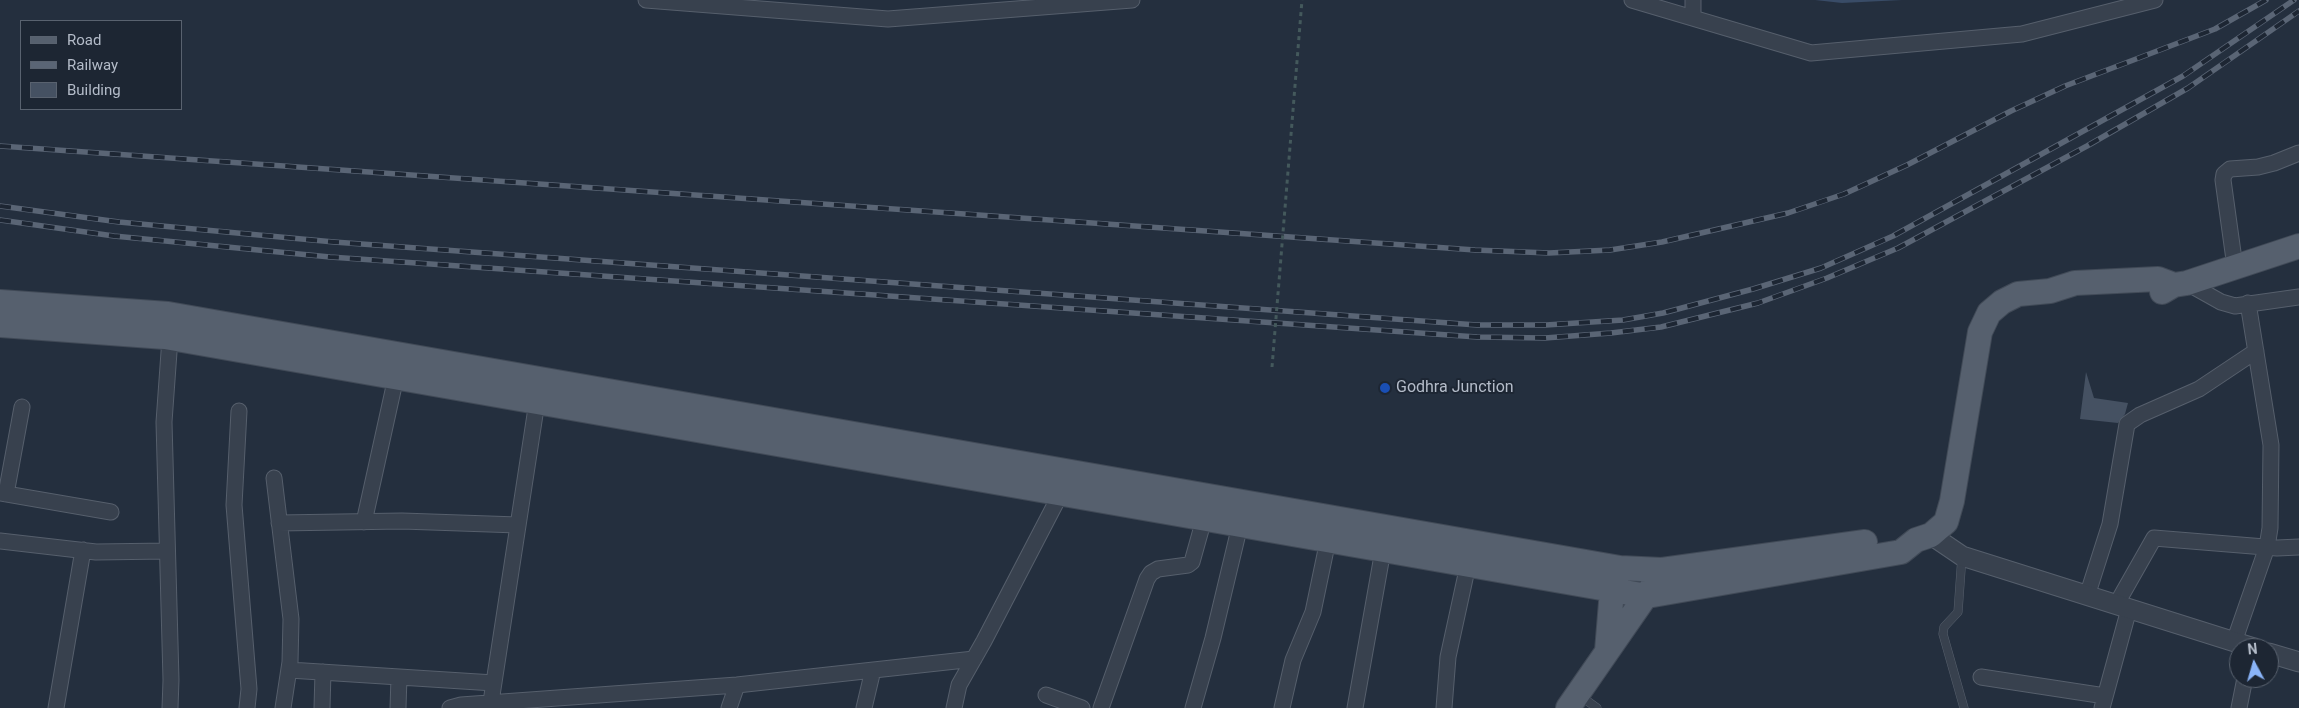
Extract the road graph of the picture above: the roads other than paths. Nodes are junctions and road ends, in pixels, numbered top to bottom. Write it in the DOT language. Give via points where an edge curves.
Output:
graph roads {
  1 [pos="646,0"];
  2 [pos="1132,0"];
  3 [pos="1632,0"];
  4 [pos="1693,0"];
  5 [pos="2155,0"];
  6 [pos="1693,18"];
  7 [pos="2299,153"];
  8 [pos="2299,246"];
  9 [pos="2235,268"];
  10 [pos="2180,284"];
  11 [pos="2299,297"];
  12 [pos="0,302"];
  13 [pos="2248,303"];
  14 [pos="0,325"];
  15 [pos="170,338"];
  16 [pos="2256,351"];
  17 [pos="396,377"];
  18 [pos="538,390"];
  19 [pos="22,407"];
  20 [pos="239,411"];
  21 [pos="0,441"];
  22 [pos="15,444"];
  23 [pos="274,478"];
  24 [pos="1063,482"];
  25 [pos="3,494"];
  26 [pos="110,512"];
  27 [pos="1204,518"];
  28 [pos="364,522"];
  29 [pos="279,523"];
  30 [pos="1240,524"];
  31 [pos="518,525"];
  32 [pos="1924,538"];
  33 [pos="1328,540"];
  34 [pos="0,541"];
  35 [pos="2267,547"];
  36 [pos="2299,547"];
  37 [pos="83,550"];
  38 [pos="1383,550"];
  39 [pos="167,551"];
  40 [pos="1962,556"];
  41 [pos="1468,565"];
  42 [pos="1620,568"];
  43 [pos="1662,570"];
  44 [pos="1612,590"];
  45 [pos="1647,596"];
  46 [pos="2087,596"];
  47 [pos="2123,607"];
  48 [pos="2250,638"];
  49 [pos="2229,640"];
  50 [pos="1606,653"];
  51 [pos="2279,656"];
  52 [pos="974,659"];
  53 [pos="2299,662"];
  54 [pos="289,670"];
  55 [pos="873,670"];
  56 [pos="324,672"];
  57 [pos="400,677"];
  58 [pos="1981,677"];
  59 [pos="494,683"];
  60 [pos="737,685"];
  61 [pos="2243,688"];
  62 [pos="1046,695"];
  63 [pos="1573,701"];
  64 [pos="490,702"];
  65 [pos="2104,702"];
  66 [pos="528,704"];
  67 [pos="56,708"];
  68 [pos="170,708"];
  69 [pos="247,708"];
  70 [pos="283,708"];
  71 [pos="322,708"];
  72 [pos="398,708"];
  73 [pos="450,708"];
  74 [pos="730,708"];
  75 [pos="864,708"];
  76 [pos="954,708"];
  77 [pos="1082,708"];
  78 [pos="1101,708"];
  79 [pos="1193,708"];
  80 [pos="1282,708"];
  81 [pos="1355,708"];
  82 [pos="1444,708"];
  83 [pos="1597,708"];
  84 [pos="1964,708"];
  85 [pos="2239,708"];
  1 -- 2 [label="street" via="888,19"];
  3 -- 6 [label="street"];
  4 -- 6 [label="street"];
  5 -- 6 [label="street" via="2022,34 1811,53"];
  7 -- 9 [label="street" via="2266,165 2230,169 2224,174"];
  8 -- 9 [label="main road"];
  9 -- 10 [label="main road"];
  10 -- 13 [label="street" via="2234,306"];
  10 -- 32 [label="main road" via="2158,279 2075,284 2050,291 2018,294 1989,313 1980,332 1946,522"];
  11 -- 13 [label="street"];
  12 -- 18 [label="main road" via="168,314"];
  13 -- 16 [label="street"];
  14 -- 15 [label="main road"];
  15 -- 17 [label="main road"];
  15 -- 39 [label="street" via="164,422"];
  16 -- 35 [label="street" via="2271,445"];
  16 -- 46 [label="street" via="2198,389 2140,414 2127,424 2110,524"];
  17 -- 18 [label="main road"];
  17 -- 28 [label="street"];
  18 -- 24 [label="main road"];
  18 -- 31 [label="street"];
  19 -- 22 [label="street"];
  20 -- 69 [label="street" via="234,505 249,689"];
  21 -- 22 [label="street"];
  22 -- 25 [label="street"];
  23 -- 29 [label="street"];
  24 -- 27 [label="main road"];
  24 -- 42 [label="main road"];
  24 -- 52 [label="street"];
  25 -- 26 [label="street"];
  27 -- 30 [label="main road"];
  27 -- 78 [label="street" via="1188,565 1158,569 1146,580"];
  28 -- 29 [label="street"];
  28 -- 31 [label="street"];
  29 -- 54 [label="street" via="291,620"];
  30 -- 33 [label="main road"];
  30 -- 79 [label="street"];
  31 -- 59 [label="street"];
  32 -- 40 [label="street"];
  32 -- 43 [label="main road" via="1897,538"];
  32 -- 45 [label="main road" via="1901,552"];
  33 -- 38 [label="main road"];
  33 -- 80 [label="street" via="1313,612 1293,660"];
  34 -- 37 [label="street"];
  35 -- 36 [label="street"];
  35 -- 47 [label="street" via="2154,538"];
  35 -- 48 [label="street"];
  37 -- 39 [label="street"];
  37 -- 67 [label="street"];
  38 -- 41 [label="main road"];
  38 -- 81 [label="street"];
  39 -- 68 [label="street"];
  40 -- 46 [label="street"];
  40 -- 84 [label="lane" via="1958,612 1944,628 1943,634"];
  41 -- 44 [label="main road"];
  41 -- 82 [label="street" via="1448,657"];
  42 -- 43 [label="main road"];
  42 -- 44 [label="main road"];
  43 -- 45 [label="main road"];
  44 -- 45 [label="main road"];
  44 -- 50 [label="main road"];
  45 -- 50 [label="main road"];
  46 -- 47 [label="street"];
  47 -- 49 [label="street"];
  47 -- 65 [label="street"];
  50 -- 63 [label="main road"];
  51 -- 53 [label="street"];
  52 -- 55 [label="street"];
  52 -- 76 [label="street" via="958,685"];
  54 -- 56 [label="street"];
  54 -- 70 [label="street"];
  55 -- 60 [label="street"];
  55 -- 75 [label="street"];
  56 -- 57 [label="street"];
  56 -- 71 [label="street"];
  57 -- 59 [label="street"];
  57 -- 72 [label="street"];
  58 -- 65 [label="street"];
  59 -- 64 [label="street"];
  60 -- 66 [label="street"];
  60 -- 74 [label="street"];
  61 -- 85 [label="street"];
  62 -- 77 [label="street"];
  63 -- 83 [label="lane"];
  64 -- 66 [label="street"];
  64 -- 73 [label="street"];
}
